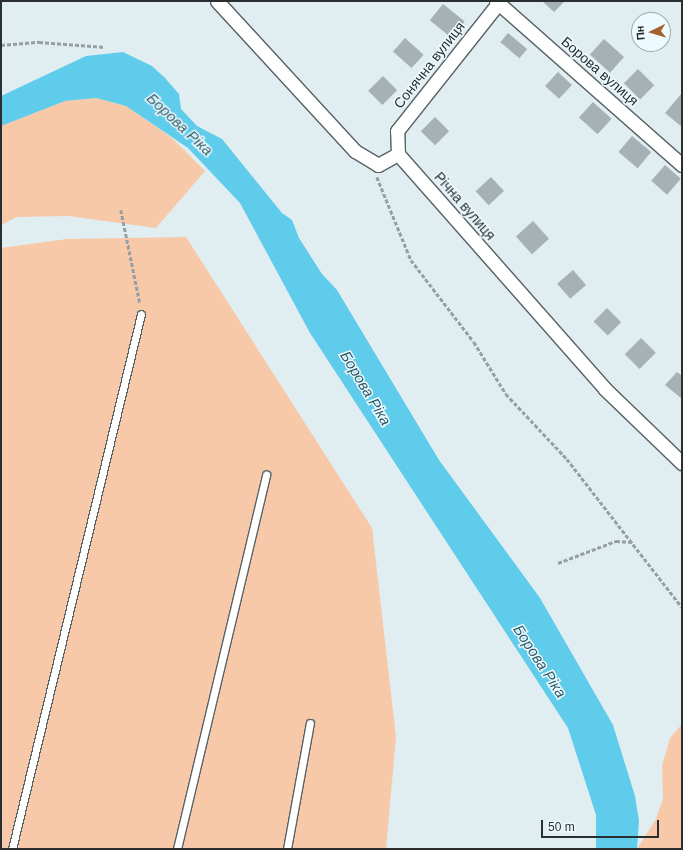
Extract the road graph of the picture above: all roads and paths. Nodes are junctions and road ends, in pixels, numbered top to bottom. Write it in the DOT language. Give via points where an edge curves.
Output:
graph roads {
  1 [pos="217,1"];
  2 [pos="498,2"];
  3 [pos="1,45"];
  4 [pos="105,47"];
  5 [pos="398,154"];
  6 [pos="378,165"];
  7 [pos="682,165"];
  8 [pos="121,210"];
  9 [pos="141,314"];
  10 [pos="682,463"];
  11 [pos="266,474"];
  12 [pos="633,542"];
  13 [pos="558,563"];
  14 [pos="682,607"];
  15 [pos="310,723"];
  16 [pos="12,849"];
  17 [pos="177,849"];
  18 [pos="287,849"];
  1 -- 6 [label="street" via="355,151"];
  2 -- 5 [label="street, Сонячна вулиця" via="397,131"];
  2 -- 7 [label="street, Борова вулиця"];
  3 -- 4 [label="path" via="39,42"];
  5 -- 6 [label="street"];
  5 -- 10 [label="street, Річна вулиця" via="605,389"];
  6 -- 12 [label="path" via="380,191 411,260 474,342 506,394 567,459"];
  8 -- 9 [label="path"];
  9 -- 16 [label="lane"];
  11 -- 17 [label="lane"];
  12 -- 13 [label="path" via="616,541"];
  12 -- 14 [label="path"];
  15 -- 18 [label="lane"];
}
